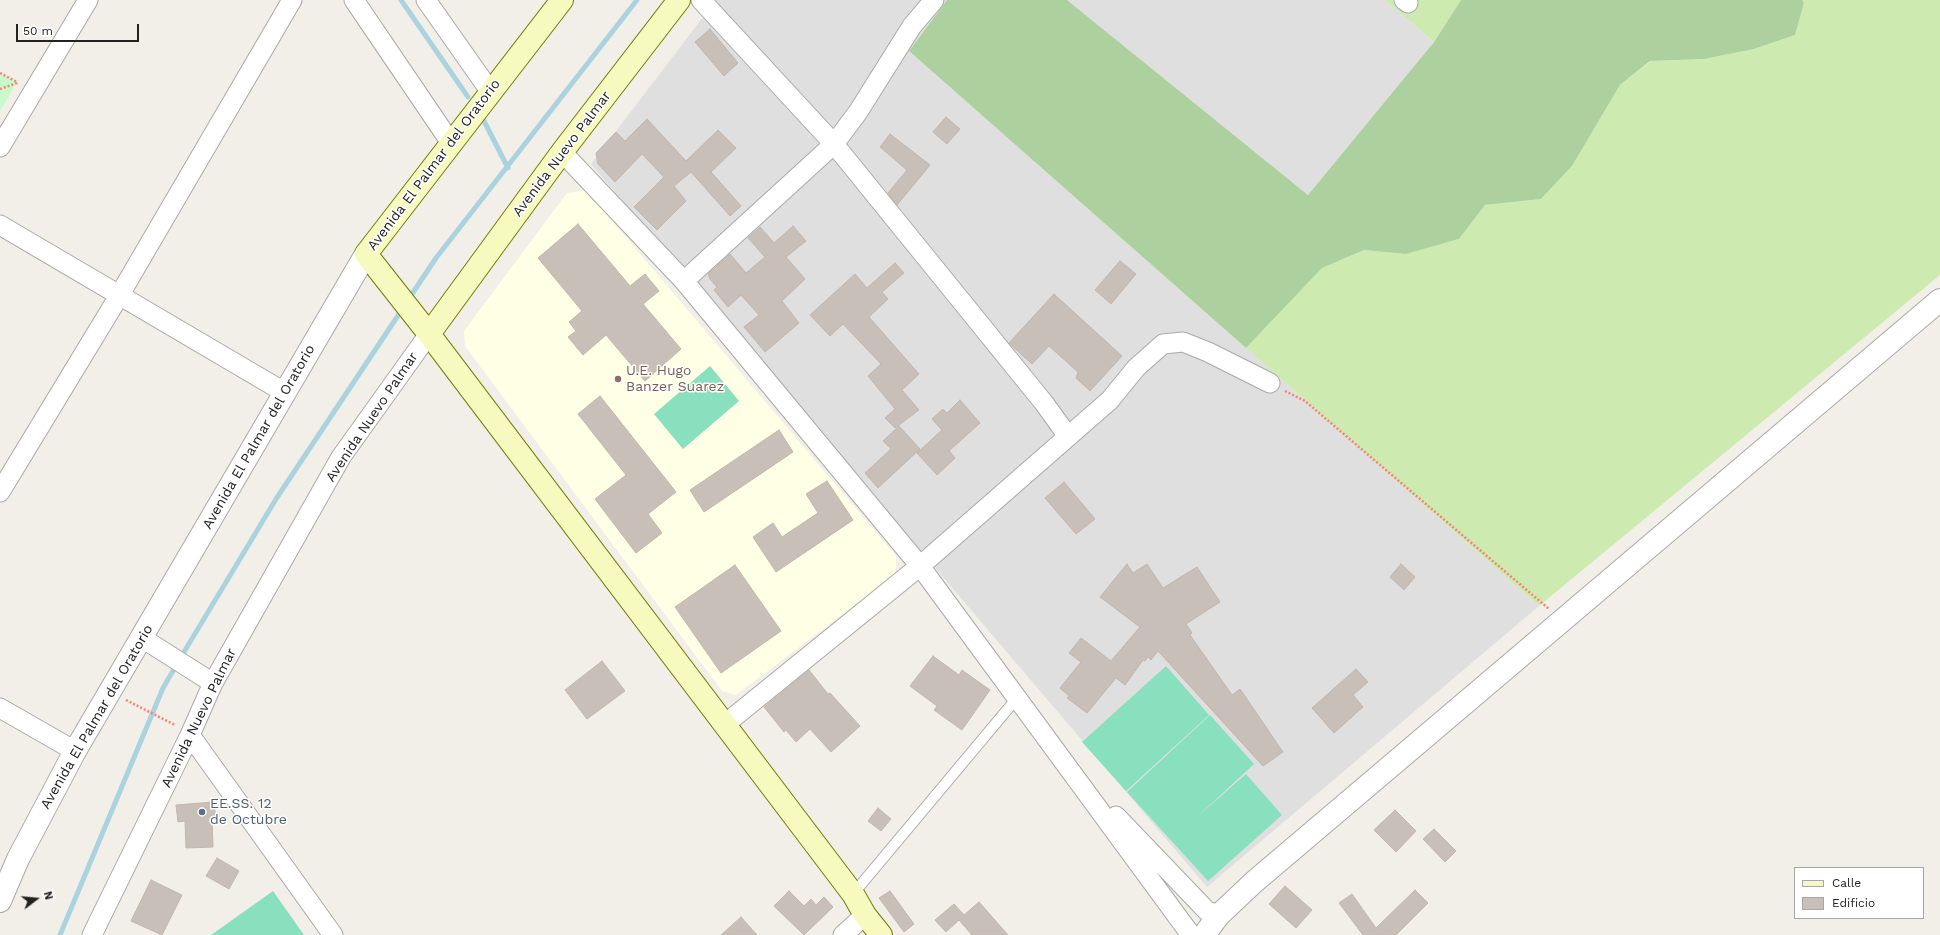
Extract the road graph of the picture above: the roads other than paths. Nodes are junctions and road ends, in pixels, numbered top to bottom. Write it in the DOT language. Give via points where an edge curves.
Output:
graph roads {
  1 [pos="88,0"];
  2 [pos="292,0"];
  3 [pos="354,0"];
  4 [pos="426,0"];
  5 [pos="562,0"];
  6 [pos="680,0"];
  7 [pos="701,0"];
  8 [pos="934,0"];
  9 [pos="490,91"];
  10 [pos="451,143"];
  11 [pos="834,144"];
  12 [pos="0,147"];
  13 [pos="562,152"];
  14 [pos="0,225"];
  15 [pos="366,254"];
  16 [pos="684,281"];
  17 [pos="119,296"];
  18 [pos="1940,300"];
  19 [pos="423,326"];
  20 [pos="1270,383"];
  21 [pos="284,392"];
  22 [pos="1067,435"];
  23 [pos="0,492"];
  24 [pos="920,566"];
  25 [pos="150,643"];
  26 [pos="208,679"];
  27 [pos="1017,698"];
  28 [pos="0,708"];
  29 [pos="724,725"];
  30 [pos="190,735"];
  31 [pos="75,751"];
  32 [pos="1063,760"];
  33 [pos="853,894"];
  34 [pos="0,902"];
  35 [pos="865,915"];
  36 [pos="1219,915"];
  37 [pos="92,935"];
  38 [pos="334,935"];
  39 [pos="843,935"];
  40 [pos="881,935"];
  41 [pos="1191,935"];
  42 [pos="1204,935"];
  1 -- 12 [label="street"];
  2 -- 17 [label="street"];
  3 -- 10 [label="street"];
  4 -- 9 [label="street"];
  5 -- 9 [label="main road, Avenida El Palmar del Oratorio"];
  6 -- 13 [label="main road, Avenida Nuevo Palmar"];
  7 -- 11 [label="street"];
  8 -- 11 [label="street" via="912,26 858,112"];
  9 -- 10 [label="main road, Avenida El Palmar del Oratorio"];
  10 -- 15 [label="main road, Avenida El Palmar del Oratorio"];
  11 -- 16 [label="street"];
  11 -- 22 [label="street" via="1044,403"];
  13 -- 16 [label="street"];
  13 -- 19 [label="main road, Avenida Nuevo Palmar"];
  14 -- 17 [label="street"];
  15 -- 19 [label="main road"];
  15 -- 21 [label="street, Avenida El Palmar del Oratorio"];
  16 -- 24 [label="street"];
  17 -- 21 [label="street"];
  17 -- 23 [label="street"];
  18 -- 36 [label="street" via="1254,882"];
  19 -- 26 [label="street, Avenida Nuevo Palmar"];
  19 -- 29 [label="main road"];
  20 -- 22 [label="street" via="1183,342 1163,344 1136,368 1110,400"];
  21 -- 25 [label="street, Avenida El Palmar del Oratorio"];
  22 -- 24 [label="street"];
  24 -- 27 [label="street"];
  24 -- 29 [label="street"];
  25 -- 26 [label="street"];
  25 -- 31 [label="street, Avenida El Palmar del Oratorio"];
  26 -- 30 [label="street, Avenida Nuevo Palmar"];
  27 -- 32 [label="street"];
  27 -- 33 [label="lane"];
  28 -- 31 [label="street"];
  29 -- 33 [label="main road"];
  30 -- 37 [label="street, Avenida Nuevo Palmar"];
  30 -- 38 [label="street"];
  31 -- 34 [label="street, Avenida El Palmar del Oratorio" via="18,860"];
  32 -- 36 [label="street" via="1207,911"];
  32 -- 41 [label="street"];
  33 -- 35 [label="main road"];
  35 -- 39 [label="street"];
  35 -- 40 [label="main road"];
  36 -- 42 [label="street"];
}
